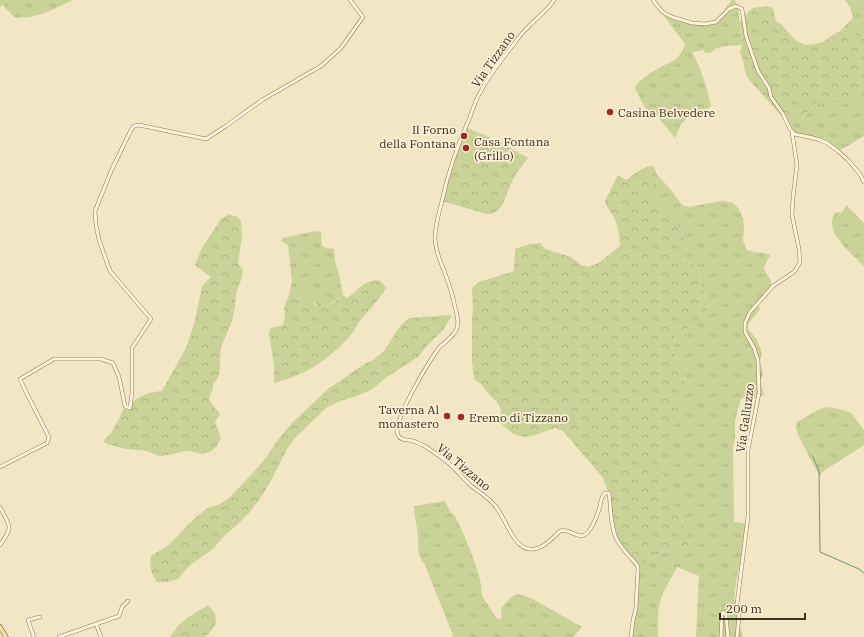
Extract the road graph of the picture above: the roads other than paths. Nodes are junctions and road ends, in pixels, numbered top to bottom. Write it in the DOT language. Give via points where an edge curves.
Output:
graph roads {
  1 [pos="350,0"];
  2 [pos="554,0"];
  3 [pos="653,0"];
  4 [pos="792,132"];
  5 [pos="864,182"];
  6 [pos="0,467"];
  7 [pos="0,507"];
  8 [pos="0,545"];
  9 [pos="128,600"];
  10 [pos="40,617"];
  11 [pos="96,624"];
  12 [pos="0,626"];
  13 [pos="70,635"];
  14 [pos="6,637"];
  15 [pos="34,637"];
  16 [pos="59,637"];
  17 [pos="101,637"];
  18 [pos="631,637"];
  19 [pos="720,637"];
  20 [pos="728,637"];
  21 [pos="736,637"];
  1 -- 6 [label="street" via="363,17 341,48 321,66 262,100 206,139 139,125 130,130 95,211 99,240 110,271 151,319 132,348 130,408 125,406 120,377 113,364 101,359 54,359 20,379 49,437 47,443"];
  2 -- 18 [label="street, Via Tizzano" via="517,40 480,92 458,145 444,191 435,236 437,253 457,313 457,329 439,348 416,384 402,414 397,433 404,440 415,442 437,454 492,502 514,539 525,548 539,548 563,530 578,536 587,534 595,520 602,496 608,493 615,536 638,568 636,608"];
  3 -- 4 [label="street" via="664,13 692,23 716,22 729,9 736,6 742,9 746,36 758,71"];
  4 -- 5 [label="street" via="827,143 848,160"];
  4 -- 21 [label="street, Via Galluzzo" via="797,165 792,215 800,263 794,272 773,286 750,312 745,323 745,332 758,360 759,393 748,450 748,516 737,604 739,616"];
  7 -- 8 [label="street" via="10,525 9,533"];
  9 -- 11 [label="street" via="119,616"];
  10 -- 15 [label="street" via="28,620"];
  11 -- 13 [label="street"];
  11 -- 17 [label="street"];
  12 -- 14 [label="main road"];
  13 -- 16 [label="street"];
  19 -- 20 [label="street" via="723,612 726,615"];
}
